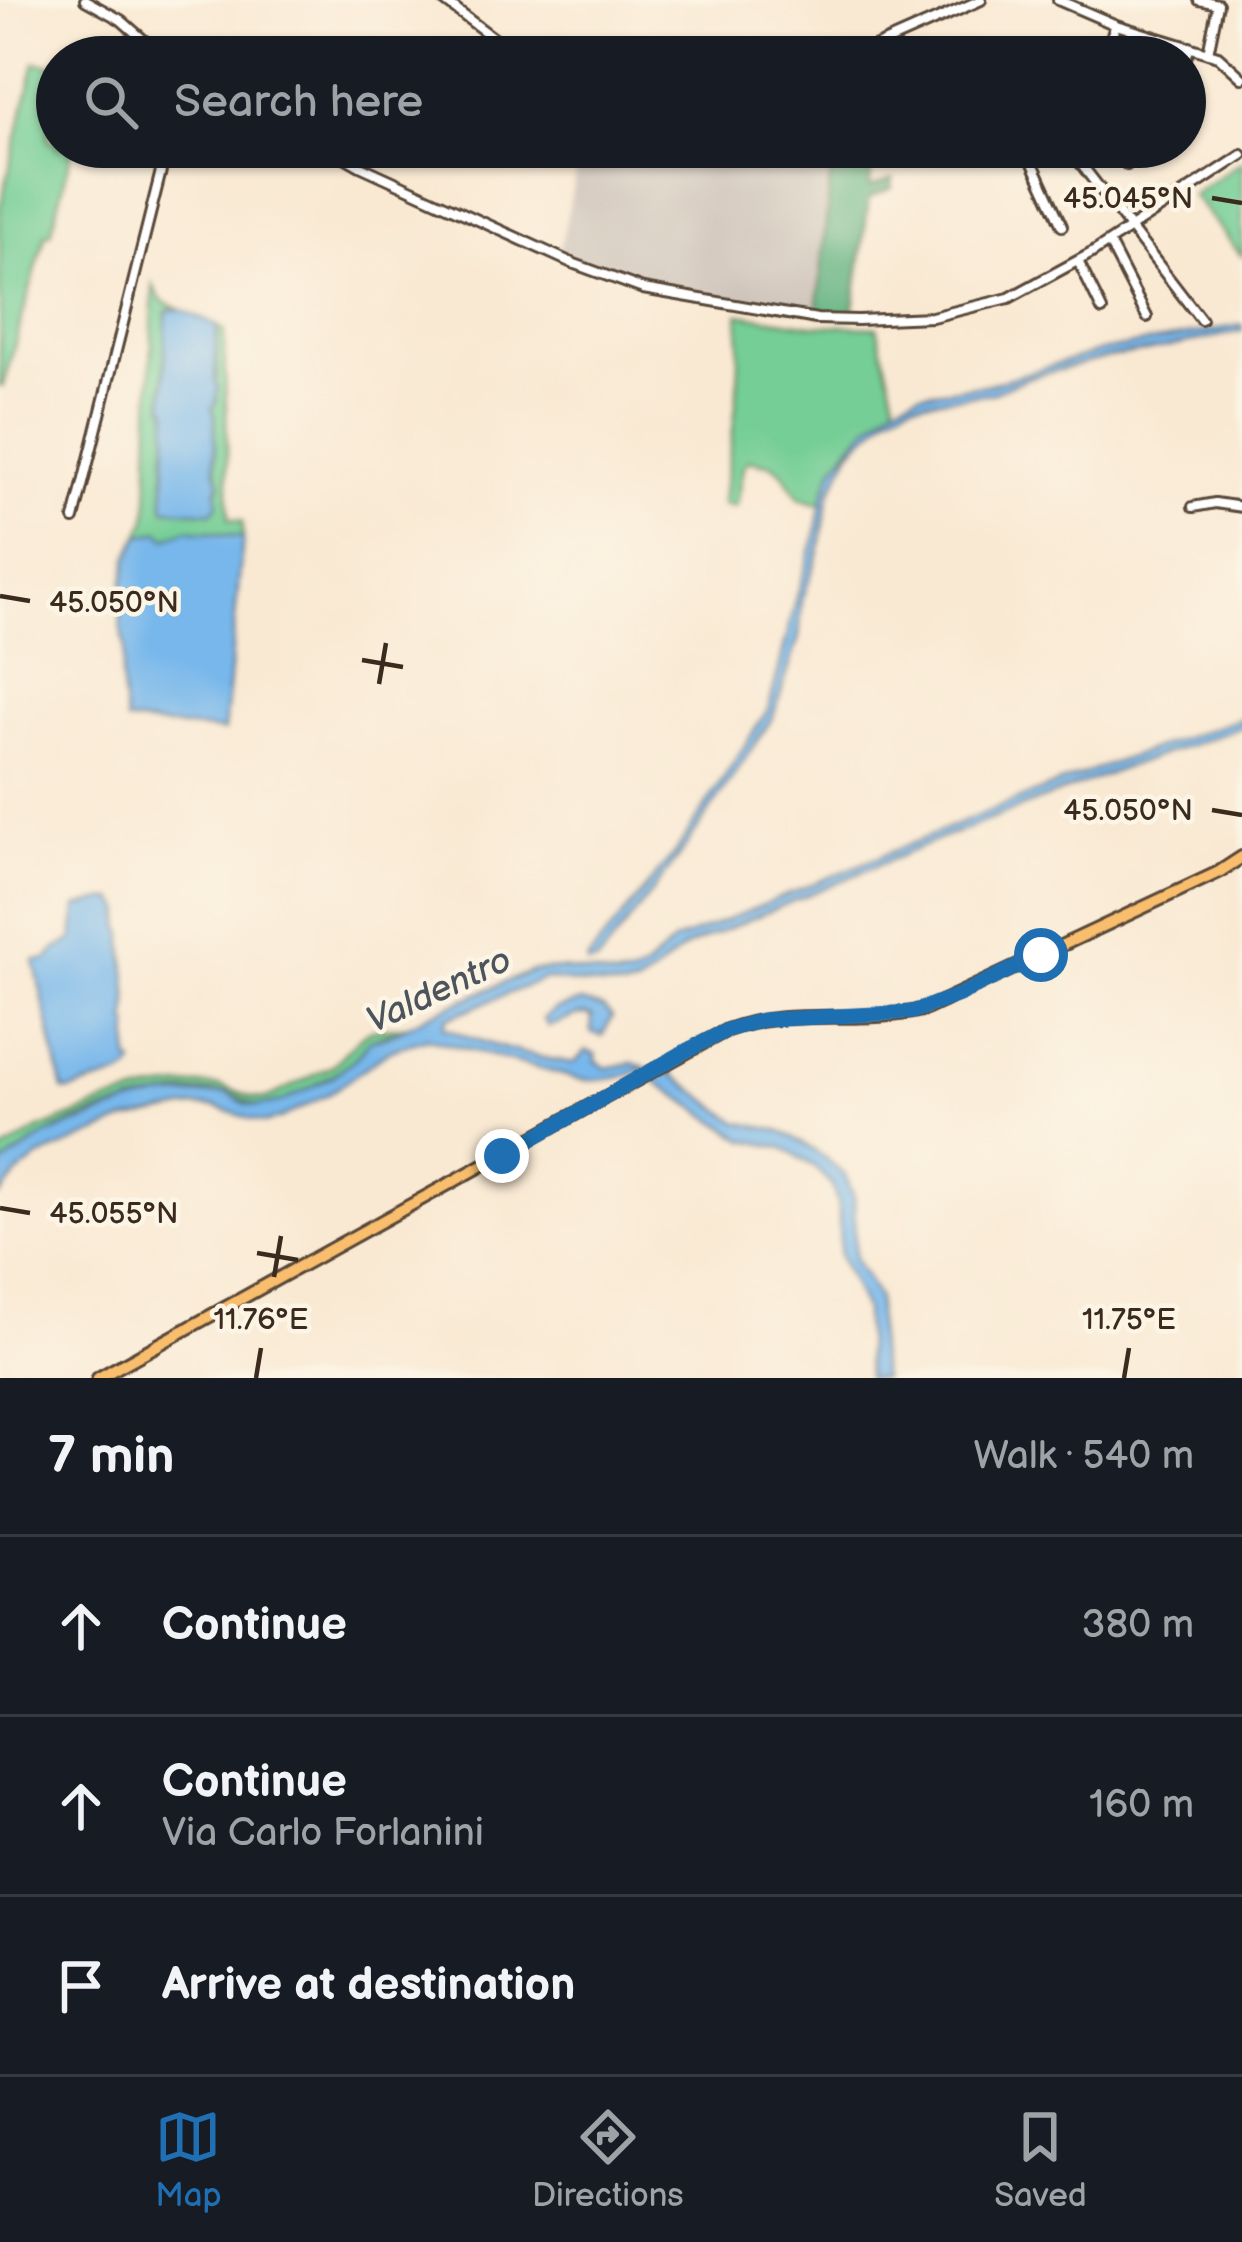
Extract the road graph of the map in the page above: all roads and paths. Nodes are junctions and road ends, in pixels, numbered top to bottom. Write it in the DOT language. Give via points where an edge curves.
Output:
graph roads {
  1 [pos="85,0"];
  2 [pos="443,0"];
  3 [pos="981,0"];
  4 [pos="1058,0"];
  5 [pos="1199,0"];
  6 [pos="1116,25"];
  7 [pos="140,36"];
  8 [pos="491,36"];
  9 [pos="906,36"];
  10 [pos="1112,36"];
  11 [pos="1153,36"];
  12 [pos="1208,53"];
  13 [pos="1242,78"];
  14 [pos="1242,155"];
  15 [pos="161,168"];
  16 [pos="365,168"];
  17 [pos="1034,168"];
  18 [pos="1084,168"];
  19 [pos="1062,226"];
  20 [pos="1131,229"];
  21 [pos="1109,243"];
  22 [pos="1078,261"];
  23 [pos="1102,310"];
  24 [pos="1147,316"];
  25 [pos="1201,320"];
  26 [pos="1193,507"];
  27 [pos="1242,507"];
  28 [pos="74,519"];
  29 [pos="1242,857"];
  30 [pos="98,1378"];
  1 -- 7 [label="street"];
  2 -- 8 [label="street"];
  3 -- 9 [label="street"];
  4 -- 6 [label="street"];
  5 -- 12 [label="street" via="1218,4"];
  6 -- 10 [label="street"];
  6 -- 11 [label="street"];
  12 -- 13 [label="street"];
  14 -- 20 [label="street"];
  15 -- 28 [label="street"];
  16 -- 22 [label="street" via="643,289 817,319 932,317 1009,298"];
  17 -- 19 [label="street"];
  18 -- 20 [label="street"];
  20 -- 21 [label="street"];
  20 -- 25 [label="street"];
  21 -- 22 [label="street"];
  21 -- 24 [label="street"];
  22 -- 23 [label="street"];
  26 -- 27 [label="street"];
  29 -- 30 [label="main road" via="926,1009 750,1022 713,1037"];
}
